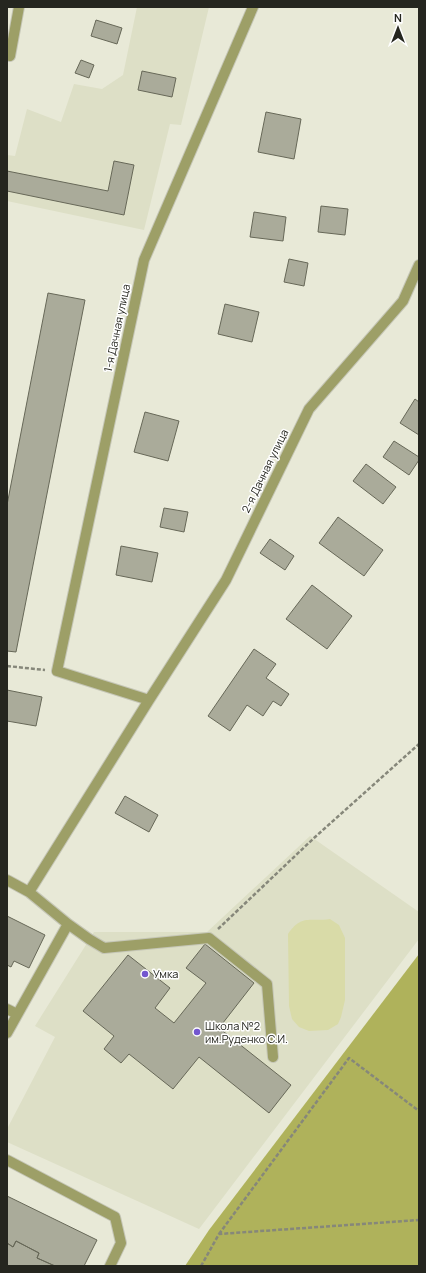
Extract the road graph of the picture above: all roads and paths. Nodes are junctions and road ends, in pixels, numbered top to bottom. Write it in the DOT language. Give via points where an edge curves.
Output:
graph roads {
  1 [pos="19,7"];
  2 [pos="253,7"];
  3 [pos="7,55"];
  4 [pos="419,265"];
  5 [pos="7,666"];
  6 [pos="57,671"];
  7 [pos="149,700"];
  8 [pos="419,744"];
  9 [pos="7,880"];
  10 [pos="29,892"];
  11 [pos="68,924"];
  12 [pos="209,938"];
  13 [pos="7,1009"];
  14 [pos="17,1014"];
  15 [pos="7,1033"];
  16 [pos="273,1056"];
  17 [pos="419,1111"];
  18 [pos="7,1160"];
  19 [pos="419,1220"];
  20 [pos="219,1234"];
  21 [pos="110,1266"];
  22 [pos="201,1266"];
  1 -- 3 [label="street" via="10,56"];
  2 -- 6 [label="street, 1-я Дачная улица" via="144,260"];
  4 -- 7 [label="street, 2-я Дачная улица" via="403,301 309,409 226,580"];
  5 -- 6 [label="path"];
  6 -- 7 [label="street"];
  7 -- 10 [label="street, 2-я Дачная улица"];
  8 -- 12 [label="path" via="314,838"];
  9 -- 10 [label="street"];
  10 -- 11 [label="street"];
  11 -- 12 [label="street" via="104,948"];
  11 -- 14 [label="street"];
  12 -- 16 [label="street" via="267,984"];
  13 -- 14 [label="street"];
  14 -- 15 [label="street"];
  17 -- 20 [label="path" via="350,1058"];
  18 -- 21 [label="street" via="114,1217 121,1243"];
  19 -- 20 [label="path"];
  20 -- 22 [label="path"];
}
